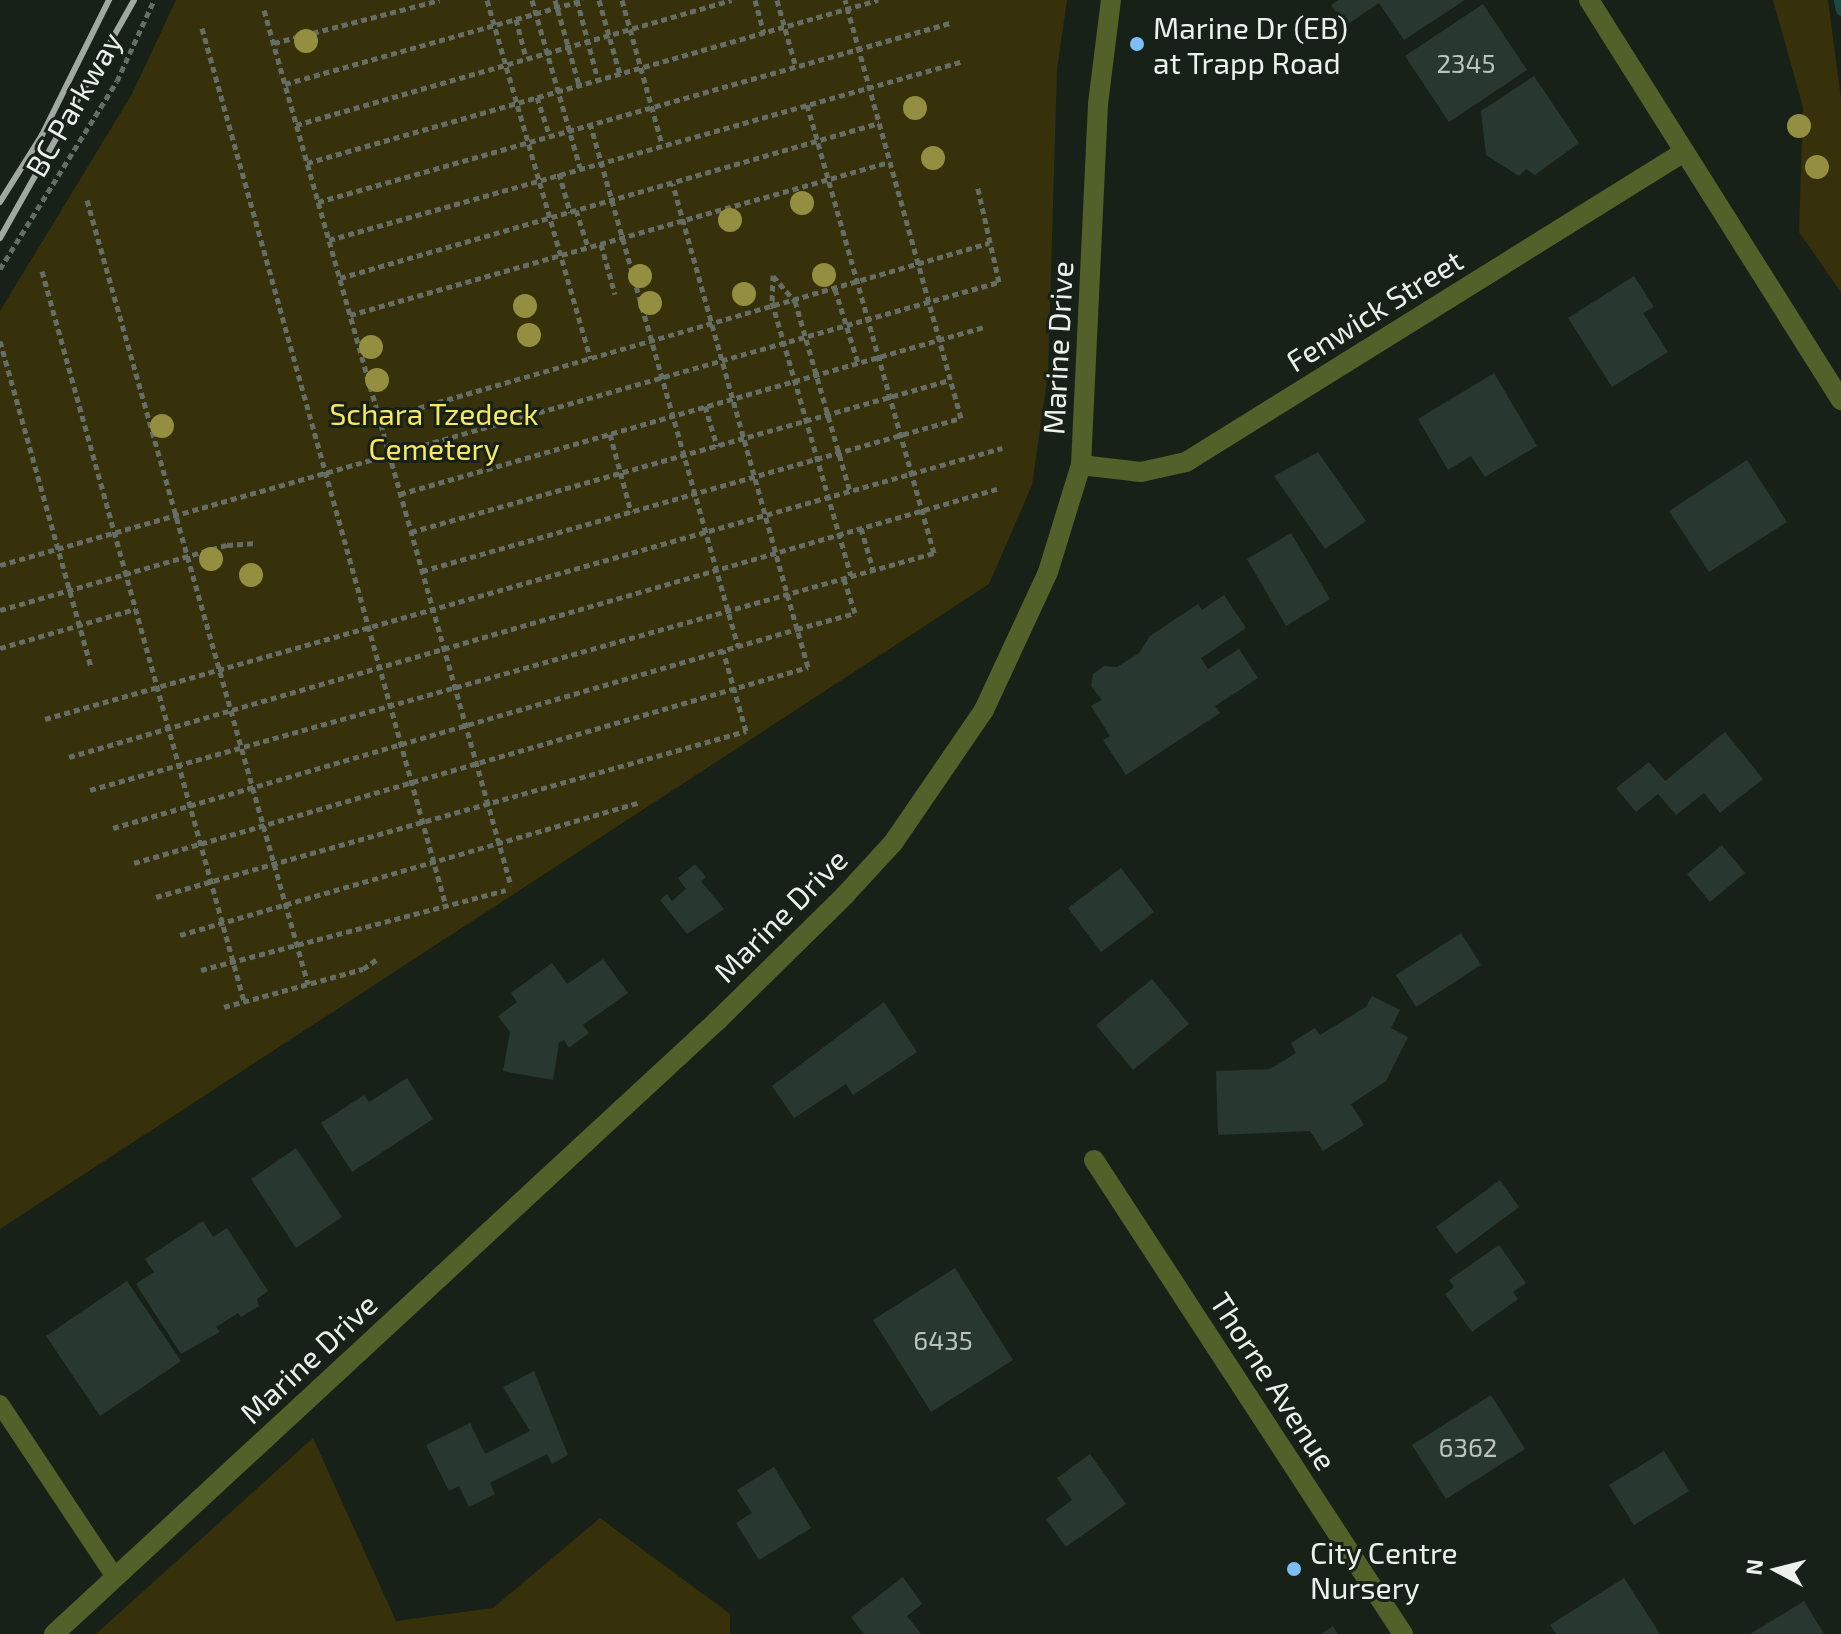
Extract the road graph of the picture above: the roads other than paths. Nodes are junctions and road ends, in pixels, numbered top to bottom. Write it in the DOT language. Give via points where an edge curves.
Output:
graph roads {
  1 [pos="1111,0"];
  2 [pos="1589,0"];
  3 [pos="1684,152"];
  4 [pos="1841,400"];
  5 [pos="1081,465"];
  6 [pos="1094,1160"];
  7 [pos="0,1404"];
  8 [pos="115,1577"];
  9 [pos="54,1634"];
  10 [pos="1403,1634"];
  1 -- 5 [label="street, Marine Drive" via="1098,104"];
  2 -- 3 [label="street"];
  3 -- 4 [label="street"];
  3 -- 5 [label="street, Fenwick Street" via="1186,462 1141,472"];
  5 -- 8 [label="street, Marine Drive" via="1065,526 1013,653 984,710 893,843 705,1031"];
  6 -- 10 [label="street, Thorne Avenue"];
  7 -- 8 [label="lane"];
  8 -- 9 [label="street, Marine Drive"];
}
